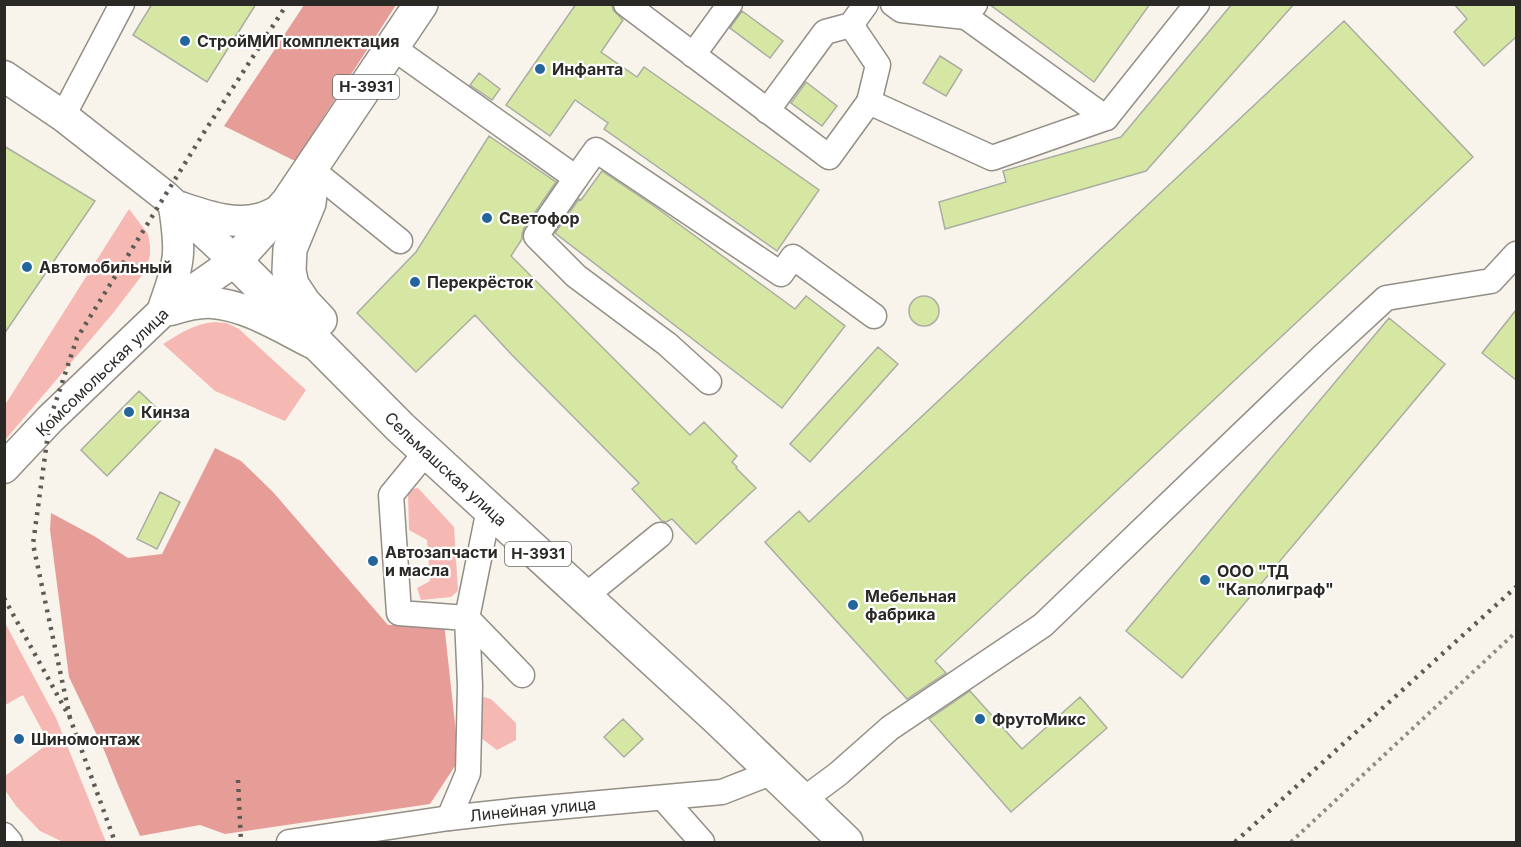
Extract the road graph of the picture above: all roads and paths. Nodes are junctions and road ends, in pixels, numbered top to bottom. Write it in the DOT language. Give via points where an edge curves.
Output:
graph roads {
  1 [pos="122,4"];
  2 [pos="421,4"];
  3 [pos="626,4"];
  4 [pos="730,4"];
  5 [pos="866,4"];
  6 [pos="893,4"];
  7 [pos="1197,4"];
  8 [pos="970,11"];
  9 [pos="851,25"];
  10 [pos="392,47"];
  11 [pos="693,55"];
  12 [pos="4,76"];
  13 [pos="869,102"];
  14 [pos="767,111"];
  15 [pos="63,116"];
  16 [pos="1106,118"];
  17 [pos="310,171"];
  18 [pos="576,178"];
  19 [pos="174,206"];
  20 [pos="283,209"];
  21 [pos="400,241"];
  22 [pos="1516,254"];
  23 [pos="235,261"];
  24 [pos="162,312"];
  25 [pos="874,316"];
  26 [pos="323,349"];
  27 [pos="709,382"];
  28 [pos="357,383"];
  29 [pos="427,451"];
  30 [pos="4,468"];
  31 [pos="489,509"];
  32 [pos="660,535"];
  33 [pos="584,597"];
  34 [pos="467,618"];
  35 [pos="1516,632"];
  36 [pos="522,675"];
  37 [pos="773,772"];
  38 [pos="663,798"];
  39 [pos="802,800"];
  40 [pos="449,818"];
  41 [pos="4,835"];
  42 [pos="355,838"];
  43 [pos="10,843"];
  44 [pos="289,843"];
  45 [pos="702,843"];
  46 [pos="846,843"];
  47 [pos="1291,843"];
  1 -- 15 [label="street"];
  2 -- 10 [label="highway, Н-3931"];
  3 -- 11 [label="street"];
  4 -- 11 [label="street"];
  5 -- 9 [label="street"];
  6 -- 8 [label="street" via="901,10"];
  7 -- 16 [label="street"];
  8 -- 16 [label="street"];
  9 -- 13 [label="street" via="878,65"];
  9 -- 14 [label="street" via="825,32"];
  10 -- 17 [label="highway, Н-3931"];
  10 -- 18 [label="street"];
  11 -- 14 [label="street"];
  12 -- 15 [label="main road, Сельмашская улица"];
  13 -- 14 [label="street" via="829,157"];
  13 -- 16 [label="street" via="992,158"];
  15 -- 19 [label="main road, Сельмашская улица"];
  17 -- 20 [label="highway, Н-3931"];
  17 -- 21 [label="street"];
  17 -- 28 [label="highway" via="309,203 290,249 292,285 348,350 357,368"];
  18 -- 25 [label="street" via="596,150 781,274 793,257"];
  18 -- 27 [label="street" via="536,236 576,276 667,344"];
  19 -- 20 [label="main road" via="226,220 264,218"];
  19 -- 23 [label="main road, Сельмашская улица"];
  19 -- 24 [label="main road" via="178,254"];
  20 -- 23 [label="highway, Н-3931"];
  22 -- 39 [label="street" via="1491,281 1386,297 1043,625 890,728"];
  23 -- 24 [label="main road, Комсомольская улица"];
  23 -- 26 [label="highway, Сельмашская улица / Н-3931"];
  24 -- 26 [label="main road" via="190,304 238,308"];
  24 -- 30 [label="main road, Комсомольская улица" via="50,418"];
  26 -- 28 [label="highway, Сельмашская улица / Н-3931"];
  28 -- 29 [label="highway, Сельмашская улица / Н-3931"];
  29 -- 31 [label="highway, Сельмашская улица / Н-3931"];
  29 -- 34 [label="street" via="391,495 399,613"];
  31 -- 33 [label="highway, Сельмашская улица / Н-3931"];
  31 -- 34 [label="street"];
  32 -- 33 [label="street"];
  33 -- 37 [label="highway, Сельмашская улица / Н-3931"];
  34 -- 36 [label="street"];
  34 -- 40 [label="street" via="468,774"];
  35 -- 47 [label="path"];
  37 -- 38 [label="street, Линейная улица" via="722,792"];
  37 -- 39 [label="highway, Сельмашская улица / Н-3931"];
  38 -- 40 [label="street, Линейная улица"];
  38 -- 45 [label="street"];
  39 -- 46 [label="highway, Сельмашская улица / Н-3931"];
  40 -- 42 [label="street, Линейная улица"];
  41 -- 43 [label="street"];
  42 -- 44 [label="street, Линейная улица"];
}
